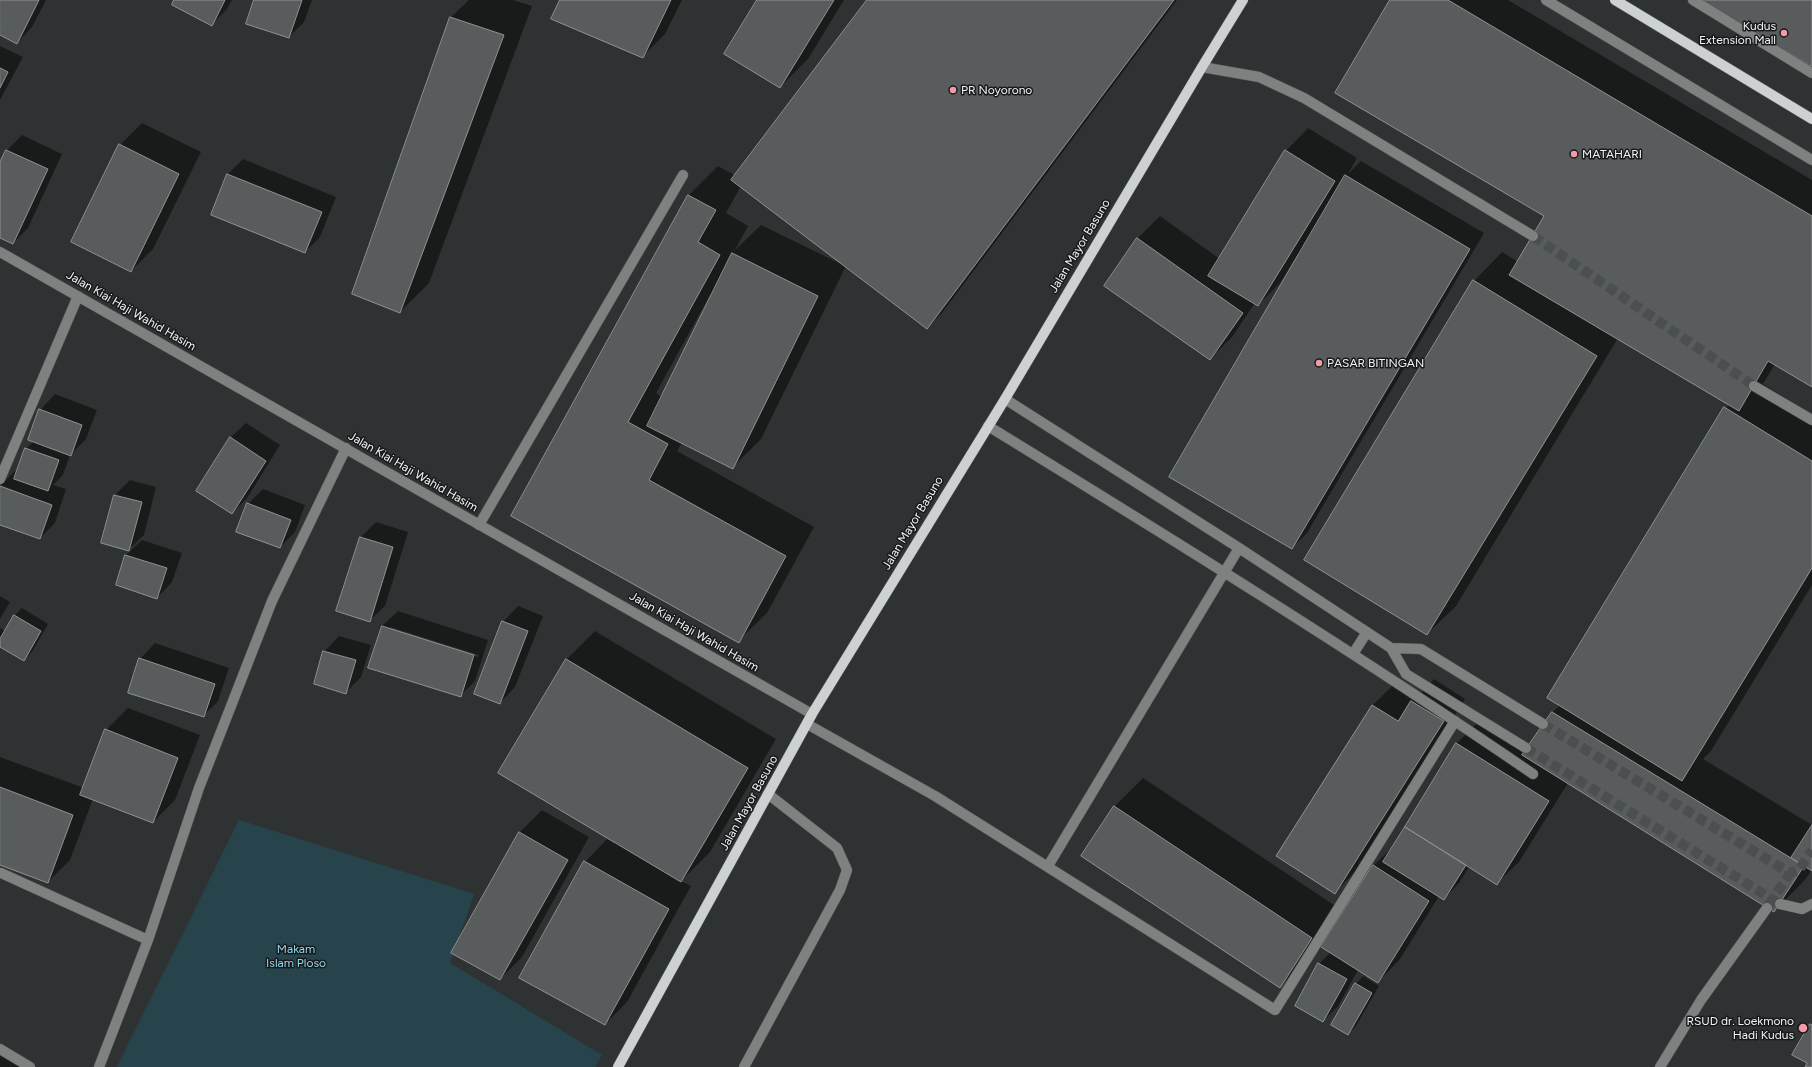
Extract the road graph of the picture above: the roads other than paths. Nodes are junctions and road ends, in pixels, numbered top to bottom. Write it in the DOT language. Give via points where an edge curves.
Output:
graph roads {
  1 [pos="1243,0"];
  2 [pos="1546,0"];
  3 [pos="1615,0"];
  4 [pos="1692,0"];
  5 [pos="1202,66"];
  6 [pos="1812,73"];
  7 [pos="1812,119"];
  8 [pos="1812,160"];
  9 [pos="683,175"];
  10 [pos="1533,236"];
  11 [pos="0,252"];
  12 [pos="78,296"];
  13 [pos="1754,386"];
  14 [pos="1005,399"];
  15 [pos="1812,420"];
  16 [pos="988,426"];
  17 [pos="346,448"];
  18 [pos="0,479"];
  19 [pos="479,525"];
  20 [pos="1239,548"];
  21 [pos="1224,571"];
  22 [pos="1367,632"];
  23 [pos="1391,648"];
  24 [pos="1353,654"];
  25 [pos="812,714"];
  26 [pos="1455,721"];
  27 [pos="807,724"];
  28 [pos="1543,724"];
  29 [pos="1526,748"];
  30 [pos="1533,774"];
  31 [pos="768,794"];
  32 [pos="1048,866"];
  33 [pos="2,873"];
  34 [pos="1780,904"];
  35 [pos="1812,904"];
  36 [pos="1767,908"];
  37 [pos="148,940"];
  38 [pos="0,1049"];
  39 [pos="30,1067"];
  40 [pos="99,1067"];
  41 [pos="618,1067"];
  42 [pos="744,1067"];
  43 [pos="1660,1067"];
  1 -- 5 [label="main road, Jalan Mayor Basuno"];
  2 -- 8 [label="street"];
  3 -- 7 [label="main road"];
  4 -- 6 [label="street"];
  5 -- 10 [label="street" via="1259,77 1304,98"];
  5 -- 14 [label="main road, Jalan Mayor Basuno"];
  9 -- 19 [label="street"];
  11 -- 12 [label="street, Jalan Kiai Haji Wahid Hasim"];
  12 -- 17 [label="street, Jalan Kiai Haji Wahid Hasim"];
  12 -- 18 [label="street"];
  13 -- 15 [label="street"];
  14 -- 16 [label="main road, Jalan Mayor Basuno"];
  14 -- 20 [label="street"];
  16 -- 21 [label="street"];
  16 -- 25 [label="main road, Jalan Mayor Basuno"];
  17 -- 19 [label="street, Jalan Kiai Haji Wahid Hasim"];
  17 -- 37 [label="street" via="272,601 199,788"];
  19 -- 25 [label="street, Jalan Kiai Haji Wahid Hasim"];
  20 -- 21 [label="street"];
  20 -- 22 [label="street"];
  21 -- 24 [label="street"];
  21 -- 32 [label="street"];
  22 -- 23 [label="street"];
  22 -- 24 [label="street"];
  23 -- 28 [label="street" via="1421,649"];
  23 -- 29 [label="street" via="1406,674"];
  24 -- 26 [label="street"];
  25 -- 27 [label="main road, Jalan Mayor Basuno"];
  26 -- 30 [label="street"];
  26 -- 32 [label="street" via="1275,1010"];
  27 -- 31 [label="main road, Jalan Mayor Basuno"];
  27 -- 32 [label="street" via="934,796"];
  31 -- 41 [label="main road, Jalan Mayor Basuno"];
  31 -- 42 [label="street" via="837,848 847,870 840,890"];
  33 -- 37 [label="street"];
  34 -- 35 [label="street" via="1802,909"];
  36 -- 43 [label="street" via="1701,1000"];
  37 -- 40 [label="street"];
  38 -- 39 [label="street"];
}
